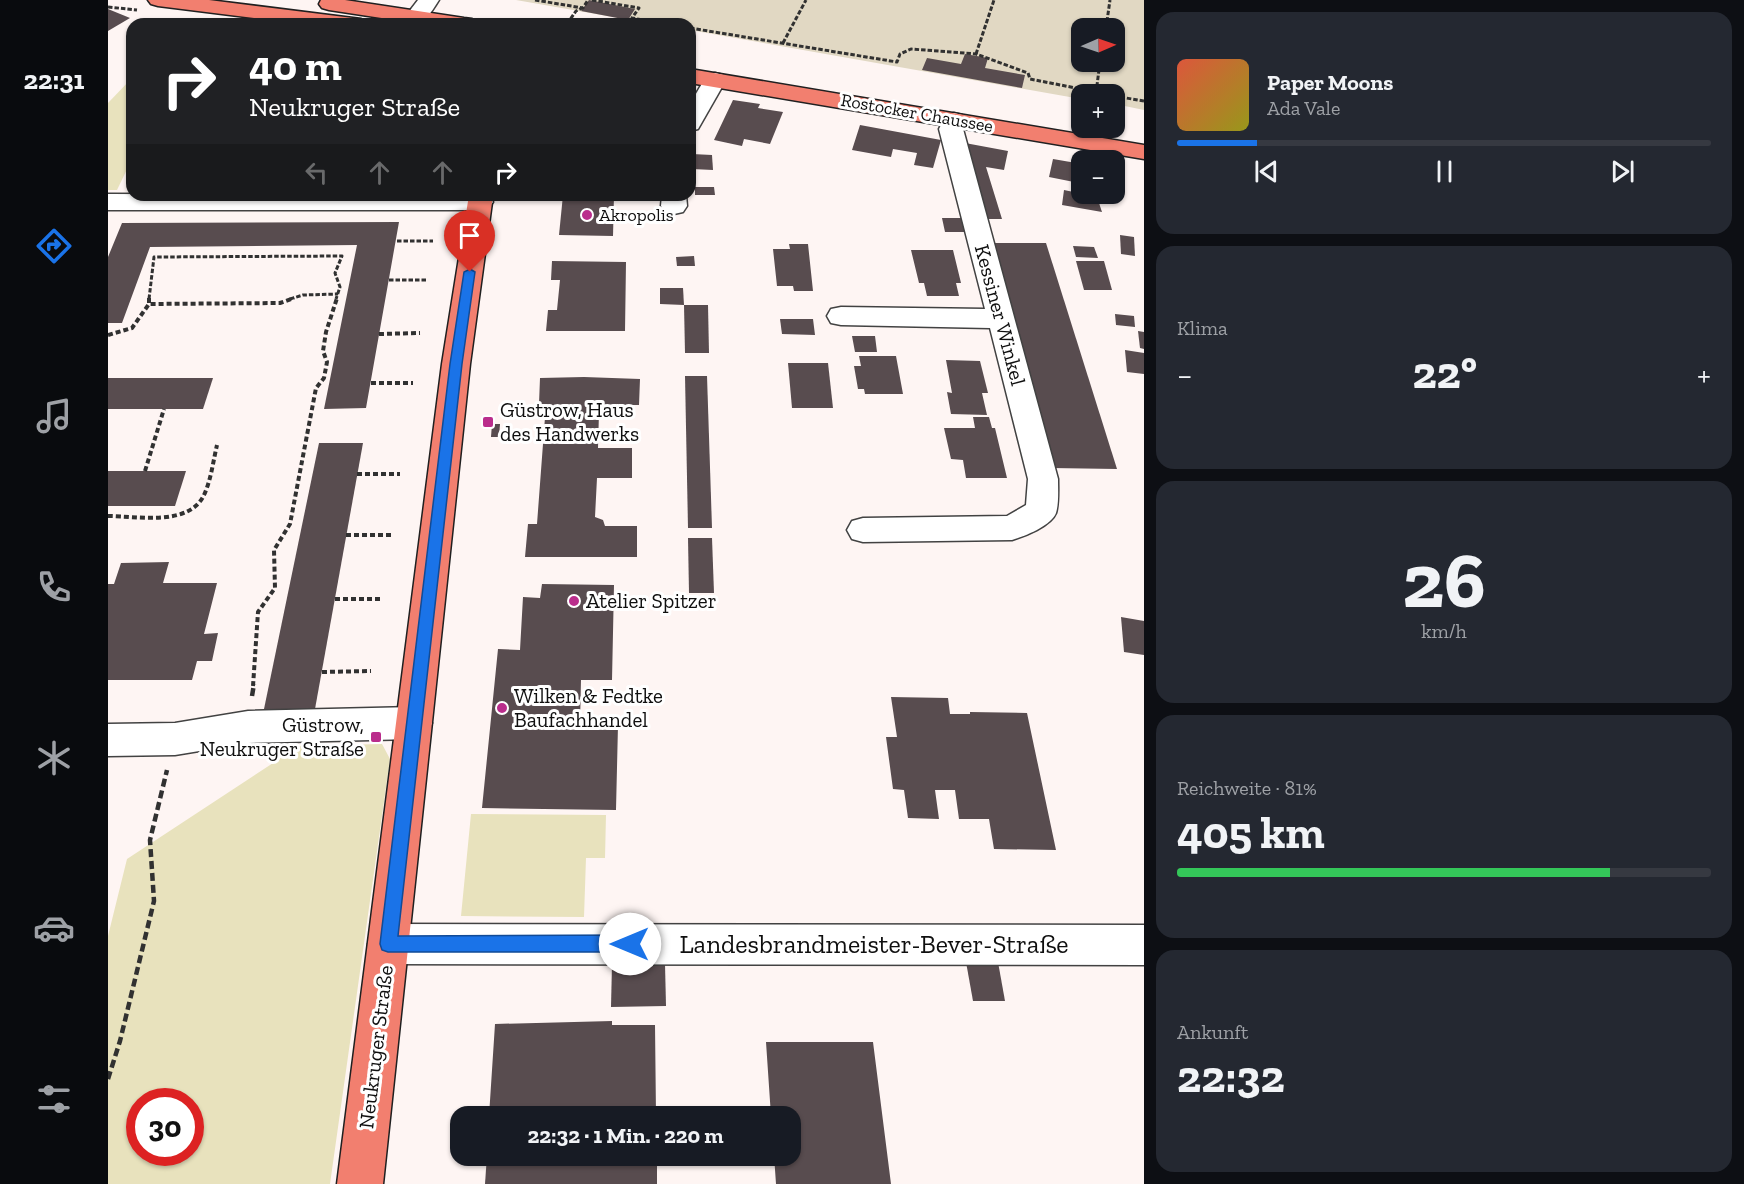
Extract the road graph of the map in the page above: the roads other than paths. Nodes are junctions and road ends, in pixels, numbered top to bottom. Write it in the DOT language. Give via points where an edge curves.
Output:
graph roads {
  1 [pos="158,0"];
  2 [pos="297,0"];
  3 [pos="422,8"];
  4 [pos="304,18"];
  5 [pos="448,18"];
  6 [pos="696,62"];
  7 [pos="696,77"];
  8 [pos="715,80"];
  9 [pos="696,113"];
  10 [pos="954,120"];
  11 [pos="1071,124"];
  12 [pos="1125,134"];
  13 [pos="1144,137"];
  14 [pos="1144,152"];
  15 [pos="151,201"];
  16 [pos="481,201"];
  17 [pos="108,202"];
  18 [pos="841,316"];
  19 [pos="1001,319"];
  20 [pos="862,530"];
  21 [pos="414,723"];
  22 [pos="108,740"];
  23 [pos="388,944"];
  24 [pos="1144,945"];
  25 [pos="360,1184"];
  1 -- 4 [label="main road"];
  2 -- 3 [label="main road"];
  3 -- 5 [label="main road"];
  6 -- 11 [label="main road, Rostocker Chaussee"];
  7 -- 8 [label="main road, Rostocker Chaussee"];
  8 -- 9 [label="street"];
  8 -- 10 [label="main road, Rostocker Chaussee"];
  10 -- 14 [label="main road, Rostocker Chaussee"];
  10 -- 19 [label="street, Kessiner Winkel" via="951,129"];
  12 -- 13 [label="main road"];
  15 -- 17 [label="street"];
  16 -- 21 [label="main road, Neukruger Straße" via="456,364"];
  18 -- 19 [label="street"];
  19 -- 20 [label="street, Kessiner Winkel" via="1043,478 1041,511 1012,528"];
  21 -- 22 [label="street" via="248,727 175,740"];
  21 -- 23 [label="main road, Neukruger Straße"];
  23 -- 24 [label="street, Landesbrandmeister-Bever-Straße"];
  23 -- 25 [label="main road, Neukruger Straße"];
}
